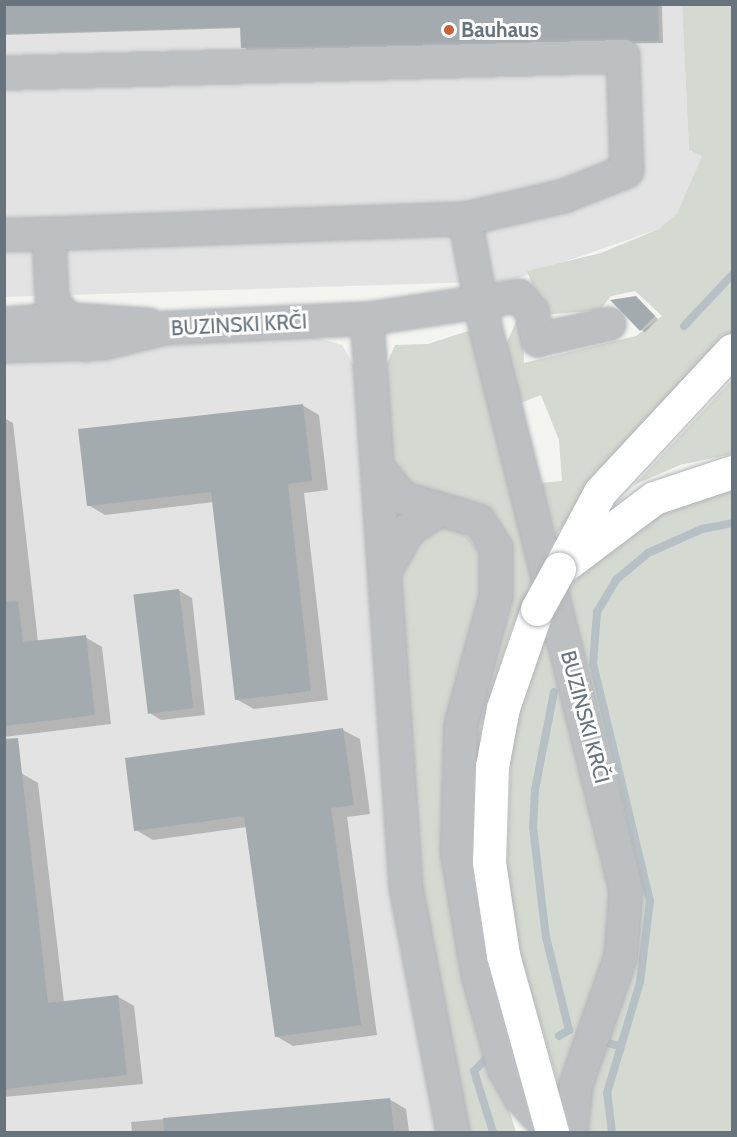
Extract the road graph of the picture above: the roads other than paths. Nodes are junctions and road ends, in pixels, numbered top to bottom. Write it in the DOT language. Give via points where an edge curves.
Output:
graph roads {
  1 [pos="4,73"];
  2 [pos="465,219"];
  3 [pos="49,234"];
  4 [pos="4,235"];
  5 [pos="480,302"];
  6 [pos="367,319"];
  7 [pos="34,321"];
  8 [pos="609,324"];
  9 [pos="165,328"];
  10 [pos="4,345"];
  11 [pos="86,345"];
  12 [pos="732,350"];
  13 [pos="378,468"];
  14 [pos="732,472"];
  15 [pos="440,510"];
  16 [pos="386,569"];
  17 [pos="559,569"];
  18 [pos="453,1132"];
  19 [pos="552,1132"];
  20 [pos="571,1132"];
  1 -- 2 [label="street" via="623,56 627,171 564,196"];
  2 -- 3 [label="street"];
  2 -- 5 [label="street"];
  3 -- 4 [label="street"];
  3 -- 7 [label="street" via="50,288"];
  5 -- 6 [label="street, BUZINSKI KRČI"];
  5 -- 8 [label="street, BUZINSKI KRČI" via="519,296 529,305 538,340"];
  5 -- 20 [label="street, BUZINSKI KRČI" via="626,890 621,956 576,1085"];
  6 -- 9 [label="street, BUZINSKI KRČI"];
  6 -- 13 [label="street"];
  7 -- 9 [label="street"];
  7 -- 10 [label="street"];
  7 -- 11 [label="street"];
  9 -- 11 [label="street, BUZINSKI KRČI"];
  10 -- 11 [label="street, BUZINSKI KRČI"];
  12 -- 17 [label="highway" via="600,492"];
  13 -- 15 [label="street" via="402,498"];
  13 -- 16 [label="street"];
  14 -- 17 [label="highway" via="654,498"];
  15 -- 16 [label="street" via="409,529"];
  15 -- 19 [label="street" via="479,521 496,548 496,596 461,725 458,850 478,975 504,1068 520,1097"];
  16 -- 18 [label="street" via="406,888"];
  17 -- 19 [label="highway, bridge" via="537,609 503,708 492,766 489,862 503,955"];
}
